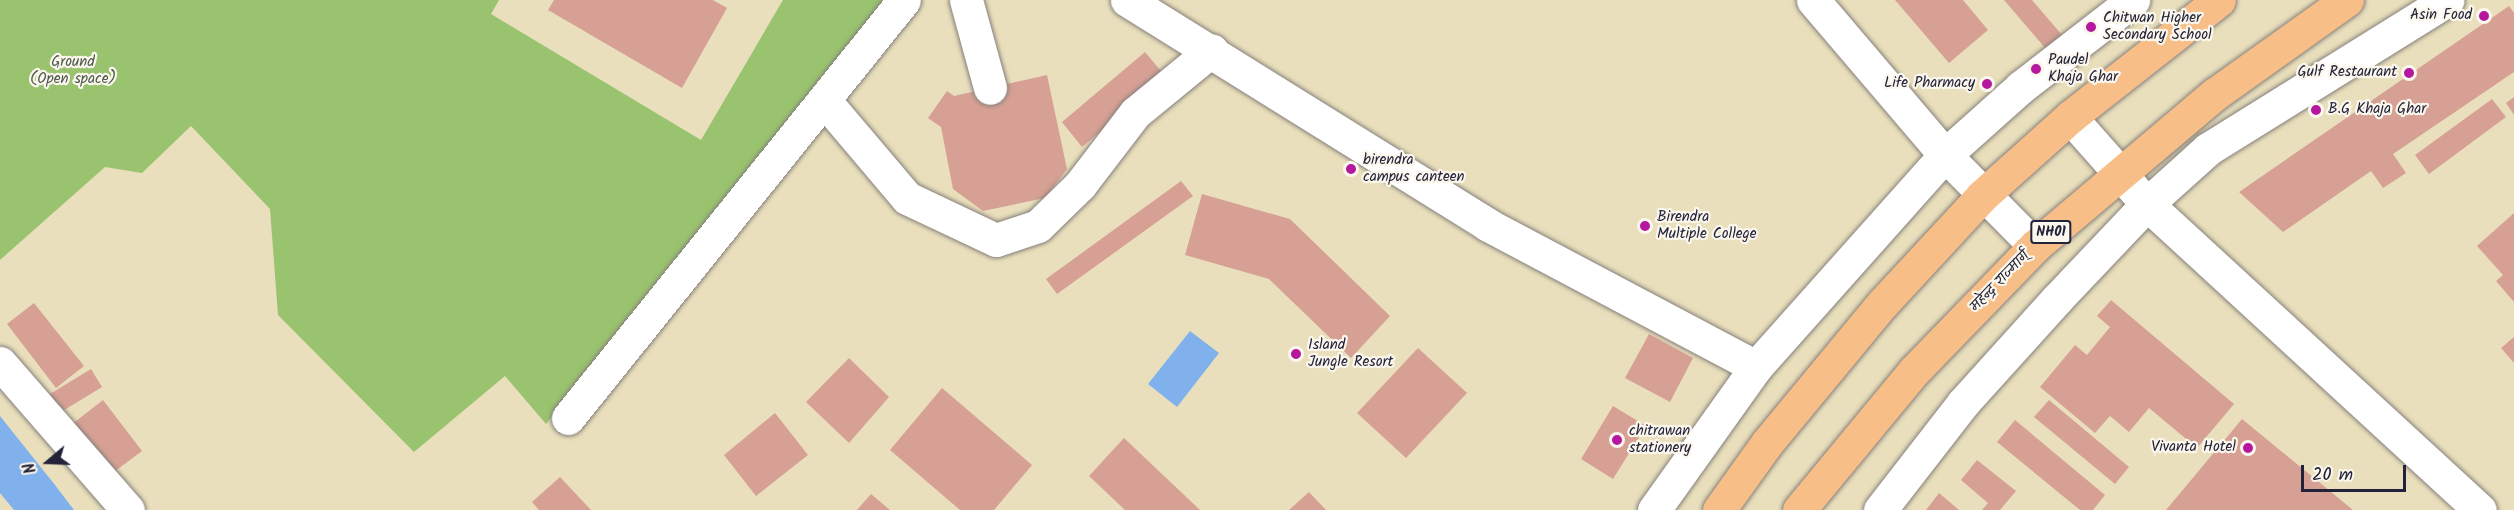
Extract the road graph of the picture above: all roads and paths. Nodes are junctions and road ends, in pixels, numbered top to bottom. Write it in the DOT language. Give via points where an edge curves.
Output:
graph roads {
  1 [pos="904,0"];
  2 [pos="966,0"];
  3 [pos="1127,0"];
  4 [pos="1813,0"];
  5 [pos="2133,0"];
  6 [pos="2219,0"];
  7 [pos="2347,0"];
  8 [pos="2447,0"];
  9 [pos="1212,50"];
  10 [pos="990,88"];
  11 [pos="824,100"];
  12 [pos="2070,117"];
  13 [pos="1945,155"];
  14 [pos="2120,172"];
  15 [pos="1982,196"];
  16 [pos="2148,204"];
  17 [pos="2035,246"];
  18 [pos="0,363"];
  19 [pos="1756,367"];
  20 [pos="568,418"];
  21 [pos="1810,506"];
  22 [pos="128,510"];
  23 [pos="1654,510"];
  24 [pos="1719,510"];
  25 [pos="1880,510"];
  26 [pos="2480,510"];
  1 -- 11 [label="street"];
  2 -- 10 [label="street"];
  3 -- 9 [label="street"];
  4 -- 13 [label="street"];
  5 -- 13 [label="street" via="2021,87"];
  6 -- 12 [label="highway"];
  7 -- 14 [label="highway, महेन्द्र राज्मार्ग् / NH01" via="2215,94"];
  8 -- 16 [label="street" via="2208,149"];
  9 -- 11 [label="street" via="1135,113 1080,185 1038,226 996,240 907,198"];
  9 -- 19 [label="street" via="1488,225"];
  11 -- 20 [label="street"];
  12 -- 14 [label="street"];
  12 -- 15 [label="highway"];
  13 -- 15 [label="street"];
  13 -- 19 [label="street"];
  14 -- 16 [label="street"];
  14 -- 17 [label="highway, महेन्द्र राज्मार्ग् / NH01"];
  15 -- 17 [label="street"];
  15 -- 24 [label="highway" via="1883,303 1767,443"];
  16 -- 25 [label="street" via="1963,403"];
  16 -- 26 [label="street"];
  17 -- 21 [label="highway, महेन्द्र राज्मार्ग् / NH01" via="1914,371"];
  18 -- 22 [label="street"];
  19 -- 23 [label="street"];
}
